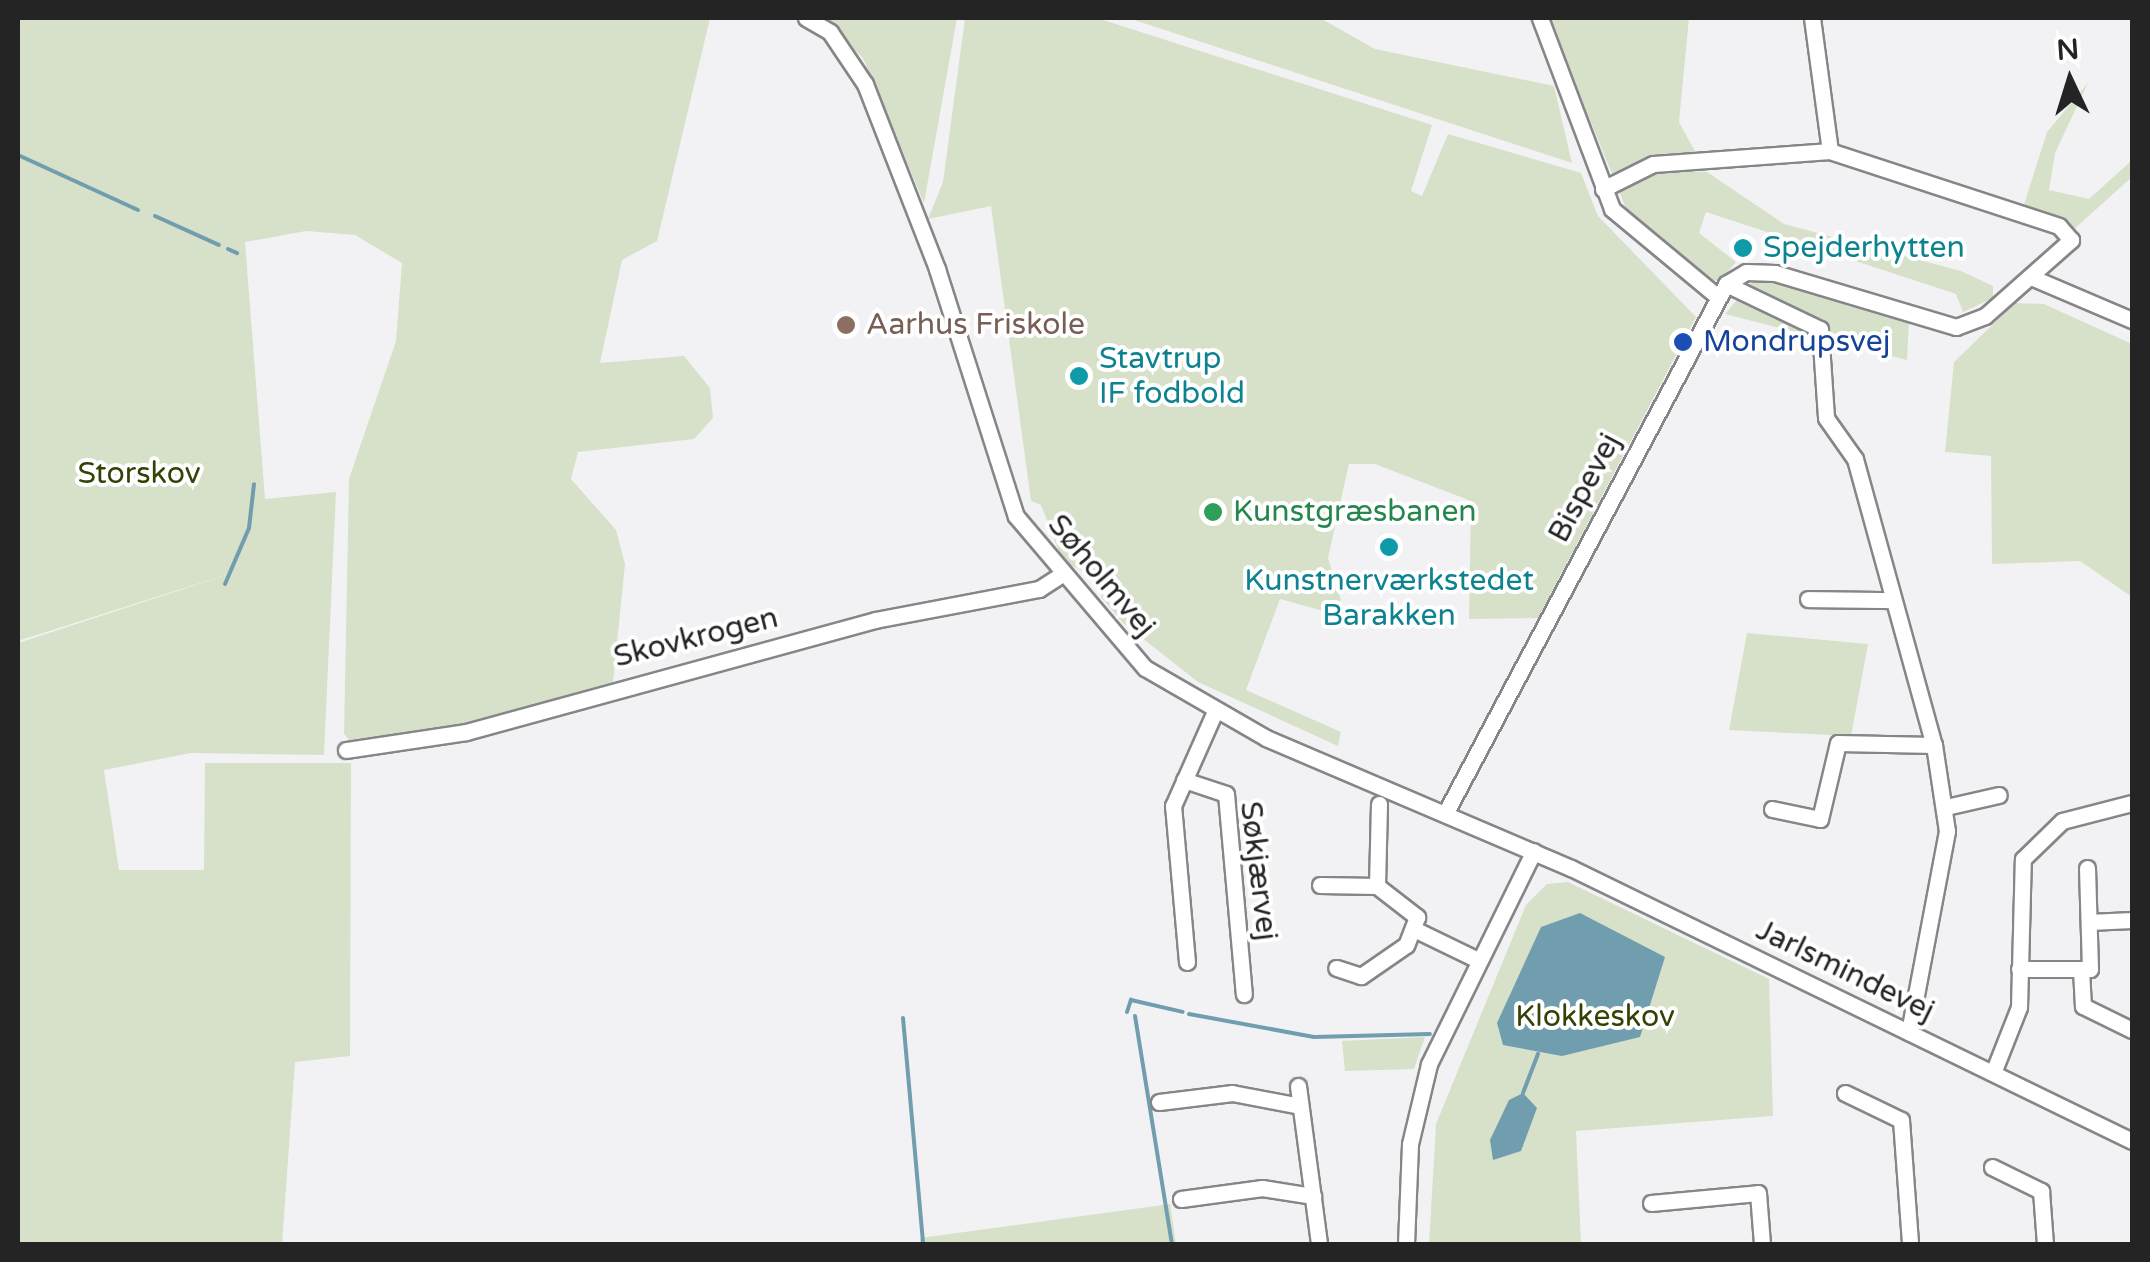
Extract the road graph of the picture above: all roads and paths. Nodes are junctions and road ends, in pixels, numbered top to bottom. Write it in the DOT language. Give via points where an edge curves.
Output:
graph roads {
  1 [pos="806,18"];
  2 [pos="1540,18"];
  3 [pos="1812,18"];
  4 [pos="1830,151"];
  5 [pos="1603,189"];
  6 [pos="2031,278"];
  7 [pos="1722,291"];
  8 [pos="2132,320"];
  9 [pos="1059,576"];
  10 [pos="1808,599"];
  11 [pos="1893,600"];
  12 [pos="1214,712"];
  13 [pos="1934,745"];
  14 [pos="346,750"];
  15 [pos="1184,780"];
  16 [pos="1999,795"];
  17 [pos="2132,802"];
  18 [pos="1379,804"];
  19 [pos="1946,807"];
  20 [pos="1772,809"];
  21 [pos="1446,812"];
  22 [pos="1534,851"];
  23 [pos="2088,868"];
  24 [pos="1320,886"];
  25 [pos="1377,886"];
  26 [pos="2132,920"];
  27 [pos="2089,922"];
  28 [pos="1416,930"];
  29 [pos="1476,959"];
  30 [pos="1187,962"];
  31 [pos="1336,968"];
  32 [pos="2020,969"];
  33 [pos="2081,969"];
  34 [pos="1244,994"];
  35 [pos="2132,1030"];
  36 [pos="1909,1032"];
  37 [pos="1994,1073"];
  38 [pos="1298,1086"];
  39 [pos="1845,1093"];
  40 [pos="1159,1102"];
  41 [pos="1300,1106"];
  42 [pos="2132,1141"];
  43 [pos="1992,1167"];
  44 [pos="1312,1196"];
  45 [pos="1181,1199"];
  46 [pos="1651,1203"];
  47 [pos="1319,1244"];
  48 [pos="1406,1244"];
  49 [pos="1762,1244"];
  50 [pos="1910,1244"];
  51 [pos="2045,1244"];
  1 -- 9 [label="street, Søholmvej" via="830,32 865,84 938,269 1000,479"];
  2 -- 5 [label="street"];
  3 -- 4 [label="street"];
  4 -- 5 [label="street" via="1652,164"];
  4 -- 6 [label="street" via="2059,226 2070,240"];
  5 -- 7 [label="street" via="1634,232"];
  6 -- 7 [label="street" via="1956,327 1775,273 1746,272"];
  6 -- 8 [label="street"];
  7 -- 11 [label="street" via="1820,330 1826,418 1855,459"];
  7 -- 21 [label="street, Bispevej"];
  9 -- 12 [label="street, Søholmvej" via="1145,668"];
  9 -- 14 [label="street, Skovkrogen" via="1039,589 876,620 466,732"];
  10 -- 11 [label="street"];
  11 -- 13 [label="street"];
  12 -- 15 [label="street"];
  12 -- 21 [label="street, Søholmvej"];
  13 -- 19 [label="street"];
  13 -- 20 [label="street" via="1838,742 1820,819"];
  15 -- 30 [label="street" via="1172,818"];
  15 -- 34 [label="street, Søkjærvej" via="1226,794"];
  16 -- 19 [label="street"];
  17 -- 32 [label="street" via="2062,820 2034,840 2019,884"];
  18 -- 25 [label="street"];
  19 -- 36 [label="street"];
  21 -- 22 [label="street, Søholmvej"];
  22 -- 29 [label="street"];
  22 -- 36 [label="street, Jarlsmindevej"];
  23 -- 27 [label="street"];
  24 -- 25 [label="street"];
  25 -- 28 [label="street" via="1412,908"];
  26 -- 27 [label="street"];
  27 -- 33 [label="street" via="2090,969"];
  28 -- 29 [label="street"];
  28 -- 31 [label="street" via="1362,976"];
  29 -- 48 [label="street" via="1418,1102"];
  32 -- 33 [label="street"];
  32 -- 37 [label="street" via="2016,1023"];
  33 -- 35 [label="street" via="2083,1006"];
  36 -- 37 [label="street, Jarlsmindevej"];
  37 -- 42 [label="street, Jarlsmindevej"];
  38 -- 41 [label="street"];
  39 -- 50 [label="street" via="1901,1120"];
  40 -- 41 [label="street" via="1232,1093"];
  41 -- 44 [label="street"];
  43 -- 51 [label="street" via="2041,1190"];
  44 -- 45 [label="street" via="1262,1188"];
  44 -- 47 [label="street"];
  46 -- 49 [label="street" via="1758,1193"];
}
